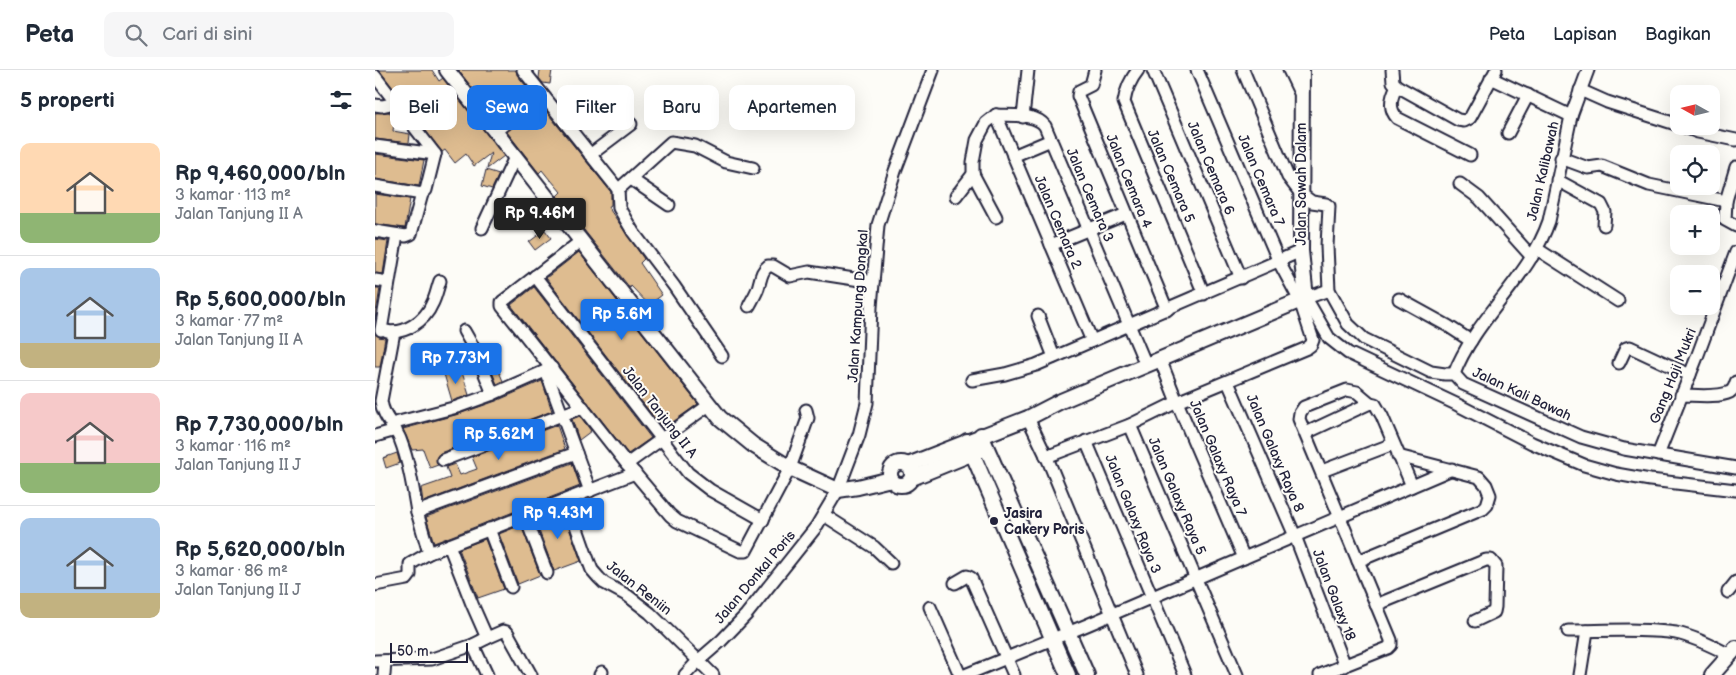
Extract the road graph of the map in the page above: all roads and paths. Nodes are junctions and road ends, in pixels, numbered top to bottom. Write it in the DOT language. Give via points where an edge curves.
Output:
graph roads {
  1 [pos="447,70"];
  2 [pos="523,70"];
  3 [pos="933,70"];
  4 [pos="1028,70"];
  5 [pos="1095,70"];
  6 [pos="1138,70"];
  7 [pos="1153,70"];
  8 [pos="1197,70"];
  9 [pos="1243,70"];
  10 [pos="1289,70"];
  11 [pos="1302,70"];
  12 [pos="1392,70"];
  13 [pos="1588,70"];
  14 [pos="1493,74"];
  15 [pos="375,76"];
  16 [pos="534,85"];
  17 [pos="1397,86"];
  18 [pos="1580,90"];
  19 [pos="1301,95"];
  20 [pos="1528,95"];
  21 [pos="390,96"];
  22 [pos="547,101"];
  23 [pos="390,104"];
  24 [pos="375,105"];
  25 [pos="996,114"];
  26 [pos="1023,116"];
  27 [pos="1571,116"];
  28 [pos="1670,122"];
  29 [pos="416,130"];
  30 [pos="498,130"];
  31 [pos="623,130"];
  32 [pos="496,132"];
  33 [pos="1508,133"];
  34 [pos="1710,135"];
  35 [pos="1051,140"];
  36 [pos="1736,140"];
  37 [pos="375,146"];
  38 [pos="435,154"];
  39 [pos="590,155"];
  40 [pos="1470,155"];
  41 [pos="1013,156"];
  42 [pos="515,158"];
  43 [pos="1561,158"];
  44 [pos="1736,167"];
  45 [pos="753,168"];
  46 [pos="973,174"];
  47 [pos="631,179"];
  48 [pos="1557,180"];
  49 [pos="1460,184"];
  50 [pos="375,186"];
  51 [pos="618,189"];
  52 [pos="422,194"];
  53 [pos="956,196"];
  54 [pos="1306,198"];
  55 [pos="1726,201"];
  56 [pos="669,205"];
  57 [pos="1126,214"];
  58 [pos="996,216"];
  59 [pos="1604,225"];
  60 [pos="1736,226"];
  61 [pos="482,228"];
  62 [pos="1089,229"];
  63 [pos="375,231"];
  64 [pos="397,235"];
  65 [pos="581,241"];
  66 [pos="1051,245"];
  67 [pos="1301,252"];
  68 [pos="1736,252"];
  69 [pos="1534,253"];
  70 [pos="1279,262"];
  71 [pos="535,276"];
  72 [pos="1241,278"];
  73 [pos="375,280"];
  74 [pos="440,281"];
  75 [pos="388,282"];
  76 [pos="873,282"];
  77 [pos="1204,294"];
  78 [pos="1314,295"];
  79 [pos="1399,299"];
  80 [pos="1618,301"];
  81 [pos="749,306"];
  82 [pos="1167,310"];
  83 [pos="1038,316"];
  84 [pos="1129,325"];
  85 [pos="378,329"];
  86 [pos="464,331"];
  87 [pos="394,332"];
  88 [pos="1092,341"];
  89 [pos="1471,341"];
  90 [pos="722,356"];
  91 [pos="1054,357"];
  92 [pos="1619,363"];
  93 [pos="1162,364"];
  94 [pos="1146,365"];
  95 [pos="549,370"];
  96 [pos="381,371"];
  97 [pos="1454,374"];
  98 [pos="1689,375"];
  99 [pos="972,380"];
  100 [pos="1228,382"];
  101 [pos="1736,382"];
  102 [pos="493,394"];
  103 [pos="1681,396"];
  104 [pos="1177,402"];
  105 [pos="1370,403"];
  106 [pos="709,405"];
  107 [pos="583,407"];
  108 [pos="806,410"];
  109 [pos="562,416"];
  110 [pos="1028,418"];
  111 [pos="1130,425"];
  112 [pos="394,427"];
  113 [pos="1306,433"];
  114 [pos="375,436"];
  115 [pos="661,440"];
  116 [pos="984,441"];
  117 [pos="1086,441"];
  118 [pos="1393,444"];
  119 [pos="970,447"];
  120 [pos="576,453"];
  121 [pos="1657,455"];
  122 [pos="1398,456"];
  123 [pos="1046,457"];
  124 [pos="443,460"];
  125 [pos="790,468"];
  126 [pos="1736,468"];
  127 [pos="631,469"];
  128 [pos="1452,469"];
  129 [pos="1322,471"];
  130 [pos="1412,486"];
  131 [pos="838,490"];
  132 [pos="1736,490"];
  133 [pos="590,492"];
  134 [pos="567,500"];
  135 [pos="417,512"];
  136 [pos="824,515"];
  137 [pos="525,516"];
  138 [pos="1339,517"];
  139 [pos="763,520"];
  140 [pos="489,529"];
  141 [pos="1295,536"];
  142 [pos="449,545"];
  143 [pos="429,554"];
  144 [pos="1244,558"];
  145 [pos="1359,561"];
  146 [pos="891,563"];
  147 [pos="547,573"];
  148 [pos="1196,578"];
  149 [pos="1736,582"];
  150 [pos="955,583"];
  151 [pos="375,585"];
  152 [pos="511,587"];
  153 [pos="1728,592"];
  154 [pos="1151,598"];
  155 [pos="1376,605"];
  156 [pos="930,607"];
  157 [pos="1111,615"];
  158 [pos="1475,621"];
  159 [pos="1568,631"];
  160 [pos="1587,631"];
  161 [pos="1069,632"];
  162 [pos="487,638"];
  163 [pos="1053,639"];
  164 [pos="473,645"];
  165 [pos="1733,652"];
  166 [pos="1007,657"];
  167 [pos="380,661"];
  168 [pos="698,661"];
  169 [pos="1345,666"];
  170 [pos="384,675"];
  171 [pos="487,675"];
  172 [pos="531,675"];
  173 [pos="685,675"];
  174 [pos="713,675"];
  175 [pos="960,675"];
  176 [pos="965,675"];
  177 [pos="1014,675"];
  178 [pos="1068,675"];
  179 [pos="1087,675"];
  180 [pos="1137,675"];
  181 [pos="1185,675"];
  182 [pos="1237,675"];
  183 [pos="1320,675"];
  184 [pos="1580,675"];
  185 [pos="1712,675"];
  1 -- 32 [label="street"];
  2 -- 16 [label="street"];
  3 -- 76 [label="street, Jalan Kampung Dongkal" via="878,225"];
  4 -- 26 [label="street"];
  5 -- 57 [label="street, Jalan Cemara 4" via="1091,85 1079,91 1078,96"];
  6 -- 77 [label="street, Jalan Cemara 5" via="1126,89 1124,102"];
  7 -- 72 [label="street, Jalan Cemara 6"];
  8 -- 70 [label="street, Jalan Cemara 7"];
  9 -- 54 [label="street" via="1289,177"];
  10 -- 19 [label="street"];
  11 -- 19 [label="street, Jalan Sawah Dalam"];
  12 -- 17 [label="street" via="1393,82"];
  13 -- 18 [label="street, Jalan Kalibawah"];
  14 -- 17 [label="street" via="1470,118 1464,121"];
  14 -- 20 [label="street"];
  15 -- 21 [label="street"];
  17 -- 40 [label="street" via="1391,108 1397,118"];
  18 -- 27 [label="street, Jalan Kalibawah"];
  18 -- 28 [label="street"];
  19 -- 54 [label="street, Jalan Sawah Dalam"];
  20 -- 27 [label="street"];
  20 -- 33 [label="street"];
  22 -- 39 [label="street"];
  23 -- 24 [label="street"];
  25 -- 26 [label="street, Jalan Cemara 3"];
  25 -- 41 [label="street, Jalan Cemara 2"];
  25 -- 46 [label="street" via="986,123 977,140"];
  26 -- 35 [label="street, Jalan Cemara 3" via="1041,120"];
  27 -- 43 [label="street, Jalan Kalibawah"];
  29 -- 38 [label="street"];
  30 -- 32 [label="street"];
  31 -- 39 [label="street"];
  32 -- 42 [label="street"];
  34 -- 36 [label="street"];
  35 -- 41 [label="street"];
  35 -- 62 [label="street, Jalan Cemara 3"];
  37 -- 38 [label="street"];
  38 -- 52 [label="street" via="427,190"];
  39 -- 51 [label="street"];
  41 -- 66 [label="street, Jalan Cemara 2"];
  42 -- 61 [label="street"];
  42 -- 65 [label="street"];
  43 -- 48 [label="street, Jalan Kalibawah"];
  43 -- 55 [label="street" via="1588,168 1602,166 1649,185"];
  44 -- 55 [label="street"];
  45 -- 47 [label="street" via="726,162 695,146 671,142"];
  46 -- 53 [label="street"];
  46 -- 58 [label="street"];
  47 -- 51 [label="street"];
  47 -- 56 [label="street"];
  48 -- 59 [label="street" via="1601,204 1605,212"];
  48 -- 69 [label="street, Jalan Kalibawah" via="1549,221"];
  49 -- 69 [label="street" via="1479,198"];
  50 -- 52 [label="street"];
  51 -- 90 [label="street" via="619,208 633,232"];
  52 -- 64 [label="street" via="411,234"];
  54 -- 67 [label="street, Jalan Sawah Dalam"];
  54 -- 78 [label="street" via="1326,204 1329,209 1327,246"];
  55 -- 60 [label="street" via="1725,220"];
  57 -- 62 [label="street"];
  57 -- 82 [label="street, Jalan Cemara 4"];
  62 -- 66 [label="street"];
  62 -- 84 [label="street, Jalan Cemara 3"];
  63 -- 64 [label="street"];
  64 -- 75 [label="street"];
  65 -- 71 [label="street"];
  65 -- 106 [label="street"];
  66 -- 88 [label="street, Jalan Cemara 2"];
  67 -- 70 [label="street"];
  67 -- 78 [label="street, Jalan Sawah Dalam"];
  68 -- 98 [label="street, Gang Haji Mukri"];
  69 -- 80 [label="street"];
  69 -- 89 [label="street, Jalan Kalibawah"];
  70 -- 72 [label="street"];
  70 -- 78 [label="street, Jalan Cemara 7"];
  71 -- 95 [label="street" via="502,304"];
  71 -- 115 [label="street, Jalan Tanjung II A"];
  72 -- 77 [label="street"];
  73 -- 75 [label="street"];
  74 -- 87 [label="street" via="427,314 408,328"];
  75 -- 85 [label="street"];
  76 -- 81 [label="street" via="809,272 790,276 768,266"];
  76 -- 131 [label="street, Jalan Kampung Dongkal" via="867,403 859,435"];
  77 -- 82 [label="street"];
  78 -- 93 [label="street"];
  78 -- 97 [label="street, Jalan Kali Bawah" via="1364,339 1431,372"];
  78 -- 100 [label="street" via="1311,345"];
  78 -- 132 [label="street" via="1311,309 1329,338 1348,353 1532,443 1584,465 1616,474"];
  79 -- 89 [label="street"];
  82 -- 84 [label="street"];
  83 -- 91 [label="street"];
  84 -- 88 [label="street"];
  84 -- 94 [label="street, Jalan Cemara 3"];
  85 -- 87 [label="street"];
  86 -- 102 [label="street"];
  87 -- 96 [label="street"];
  88 -- 91 [label="street"];
  89 -- 97 [label="street, Jalan Kalibawah"];
  91 -- 99 [label="street" via="1005,374"];
  92 -- 98 [label="street" via="1630,346"];
  93 -- 94 [label="street"];
  93 -- 104 [label="street, Jalan Galaxy Raya 7"];
  94 -- 110 [label="street"];
  95 -- 102 [label="street"];
  95 -- 107 [label="street"];
  95 -- 109 [label="street"];
  96 -- 112 [label="street" via="384,414"];
  97 -- 121 [label="street, Jalan Kali Bawah" via="1463,384 1581,437"];
  98 -- 103 [label="street, Gang Haji Mukri"];
  100 -- 104 [label="street"];
  100 -- 141 [label="street, Jalan Galaxy Raya 8"];
  101 -- 103 [label="street" via="1733,390 1727,393"];
  102 -- 112 [label="street"];
  103 -- 121 [label="street, Gang Haji Mukri"];
  104 -- 111 [label="street"];
  104 -- 144 [label="street, Jalan Galaxy Raya 7"];
  105 -- 113 [label="street"];
  105 -- 113 [label="street" via="1357,392 1347,390 1304,407 1299,419"];
  105 -- 118 [label="street" via="1379,409"];
  106 -- 115 [label="street"];
  106 -- 125 [label="street" via="753,445"];
  107 -- 109 [label="street"];
  107 -- 127 [label="street"];
  108 -- 125 [label="street" via="808,418"];
  109 -- 120 [label="street"];
  109 -- 124 [label="street"];
  110 -- 116 [label="street" via="1002,428"];
  110 -- 123 [label="street"];
  111 -- 117 [label="street"];
  111 -- 148 [label="street, Jalan Galaxy Raya 5"];
  112 -- 114 [label="street"];
  112 -- 135 [label="street" via="409,470"];
  113 -- 129 [label="street"];
  115 -- 127 [label="street"];
  115 -- 139 [label="street, Jalan Tanjung II A" via="695,479"];
  116 -- 119 [label="street"];
  116 -- 161 [label="street"];
  117 -- 123 [label="street"];
  117 -- 154 [label="street, Jalan Galaxy Raya 3"];
  118 -- 122 [label="street"];
  118 -- 129 [label="street"];
  119 -- 131 [label="street" via="910,472 897,464 890,473 891,479"];
  119 -- 163 [label="street"];
  120 -- 133 [label="street"];
  120 -- 135 [label="street"];
  121 -- 126 [label="street, Jalan Kali Bawah"];
  122 -- 128 [label="street"];
  122 -- 130 [label="street"];
  123 -- 157 [label="street"];
  125 -- 131 [label="street"];
  125 -- 139 [label="street"];
  127 -- 133 [label="street"];
  127 -- 139 [label="street" via="677,521 740,551 744,552 749,547"];
  128 -- 130 [label="street"];
  128 -- 145 [label="street" via="1479,477 1489,489 1489,501 1483,510"];
  129 -- 138 [label="street"];
  130 -- 138 [label="street"];
  131 -- 136 [label="street, Jalan Donkal Poris"];
  133 -- 134 [label="street"];
  134 -- 137 [label="street"];
  134 -- 168 [label="street, Jalan Reniin" via="592,570 604,583 650,613"];
  135 -- 143 [label="street"];
  136 -- 146 [label="street" via="875,547"];
  136 -- 168 [label="street, Jalan Donkal Poris" via="746,615"];
  137 -- 140 [label="street"];
  137 -- 147 [label="street"];
  138 -- 141 [label="street"];
  138 -- 145 [label="street"];
  140 -- 142 [label="street"];
  140 -- 152 [label="street"];
  141 -- 144 [label="street"];
  141 -- 169 [label="street, Jalan Galaxy 18"];
  142 -- 143 [label="street"];
  142 -- 162 [label="street"];
  143 -- 151 [label="street" via="411,563 407,579"];
  144 -- 148 [label="street"];
  145 -- 155 [label="street"];
  148 -- 154 [label="street"];
  148 -- 182 [label="street, Jalan Galaxy Raya 5"];
  149 -- 153 [label="street"];
  150 -- 166 [label="street" via="967,576 971,578"];
  154 -- 157 [label="street"];
  154 -- 181 [label="street, Jalan Galaxy Raya 3"];
  155 -- 158 [label="street" via="1491,560 1496,566 1494,612"];
  155 -- 169 [label="street" via="1391,645"];
  156 -- 175 [label="street"];
  157 -- 161 [label="street"];
  157 -- 180 [label="street"];
  159 -- 160 [label="street"];
  160 -- 165 [label="street" via="1677,634"];
  160 -- 184 [label="street"];
  161 -- 163 [label="street"];
  161 -- 179 [label="street"];
  162 -- 164 [label="street"];
  162 -- 172 [label="street" via="507,632"];
  163 -- 166 [label="street"];
  163 -- 178 [label="street"];
  164 -- 167 [label="street" via="432,659"];
  164 -- 171 [label="street"];
  165 -- 185 [label="street"];
  166 -- 176 [label="street"];
  166 -- 177 [label="street"];
  167 -- 170 [label="street"];
  168 -- 173 [label="street, Jalan Donkal Poris"];
  168 -- 174 [label="street, Jalan Reniin"];
  169 -- 183 [label="street"];
}
